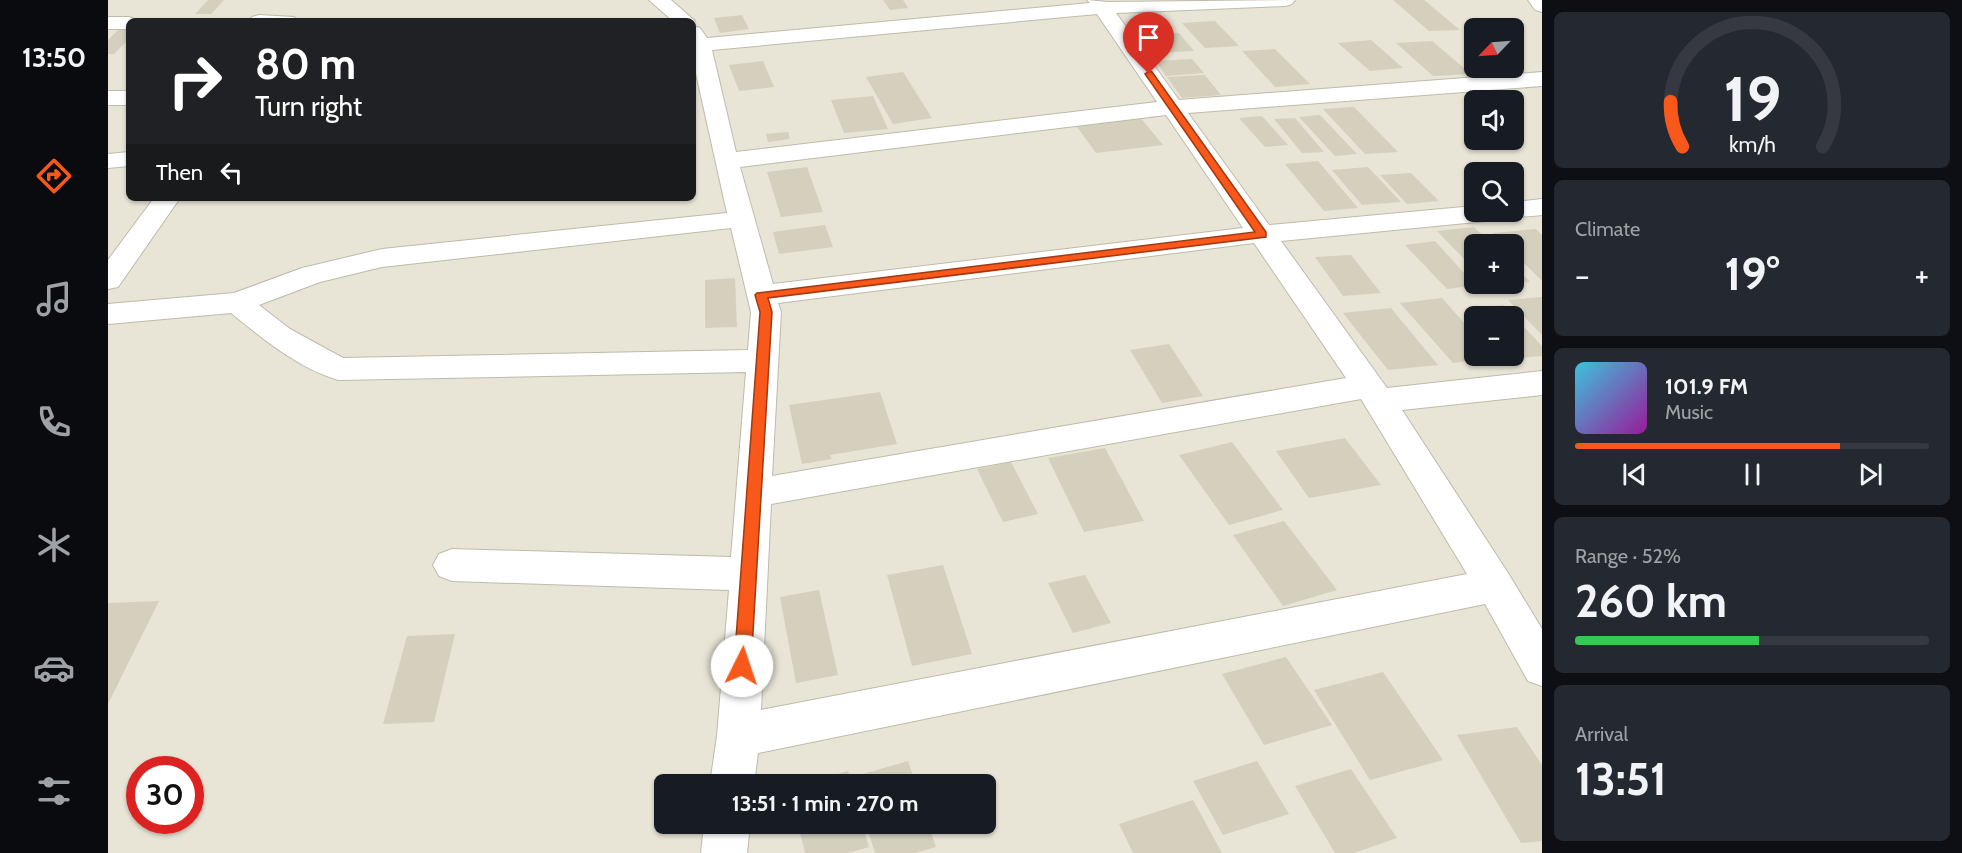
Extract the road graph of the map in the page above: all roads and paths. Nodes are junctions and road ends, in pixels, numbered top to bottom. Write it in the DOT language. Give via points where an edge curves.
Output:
graph roads {
  1 [pos="294,0"];
  2 [pos="659,0"];
  3 [pos="1285,0"];
  4 [pos="1538,0"];
  5 [pos="1100,4"];
  6 [pos="1542,6"];
  7 [pos="288,18"];
  8 [pos="676,18"];
  9 [pos="108,23"];
  10 [pos="126,23"];
  11 [pos="696,36"];
  12 [pos="696,57"];
  13 [pos="1542,79"];
  14 [pos="108,98"];
  15 [pos="126,98"];
  16 [pos="1172,107"];
  17 [pos="705,119"];
  18 [pos="126,159"];
  19 [pos="108,160"];
  20 [pos="726,161"];
  21 [pos="165,201"];
  22 [pos="1542,207"];
  23 [pos="1524,209"];
  24 [pos="1464,215"];
  25 [pos="742,219"];
  26 [pos="1262,234"];
  27 [pos="108,280"];
  28 [pos="761,295"];
  29 [pos="237,303"];
  30 [pos="108,315"];
  31 [pos="763,361"];
  32 [pos="1542,383"];
  33 [pos="1374,393"];
  34 [pos="754,492"];
  35 [pos="452,565"];
  36 [pos="748,574"];
  37 [pos="1495,585"];
  38 [pos="1542,667"];
  39 [pos="738,736"];
  40 [pos="733,774"];
  41 [pos="726,834"];
  42 [pos="724,853"];
  1 -- 7 [label="street"];
  2 -- 8 [label="street"];
  3 -- 5 [label="street"];
  4 -- 6 [label="street"];
  5 -- 11 [label="street"];
  5 -- 16 [label="street"];
  9 -- 10 [label="street"];
  12 -- 17 [label="street"];
  13 -- 16 [label="street"];
  14 -- 15 [label="street"];
  16 -- 20 [label="street"];
  16 -- 26 [label="street"];
  17 -- 20 [label="street"];
  18 -- 19 [label="street"];
  20 -- 25 [label="street"];
  21 -- 27 [label="street"];
  22 -- 23 [label="street"];
  24 -- 26 [label="street"];
  25 -- 28 [label="street"];
  25 -- 29 [label="street" via="382,258 312,275"];
  26 -- 28 [label="street"];
  26 -- 33 [label="street"];
  28 -- 31 [label="street" via="766,312"];
  29 -- 30 [label="street"];
  29 -- 31 [label="street" via="279,336 338,369"];
  31 -- 34 [label="street"];
  32 -- 33 [label="street"];
  33 -- 34 [label="street"];
  33 -- 37 [label="street"];
  34 -- 36 [label="street"];
  35 -- 36 [label="street"];
  36 -- 39 [label="street"];
  37 -- 38 [label="street"];
  37 -- 39 [label="street"];
  39 -- 40 [label="street"];
  41 -- 42 [label="street"];
}
